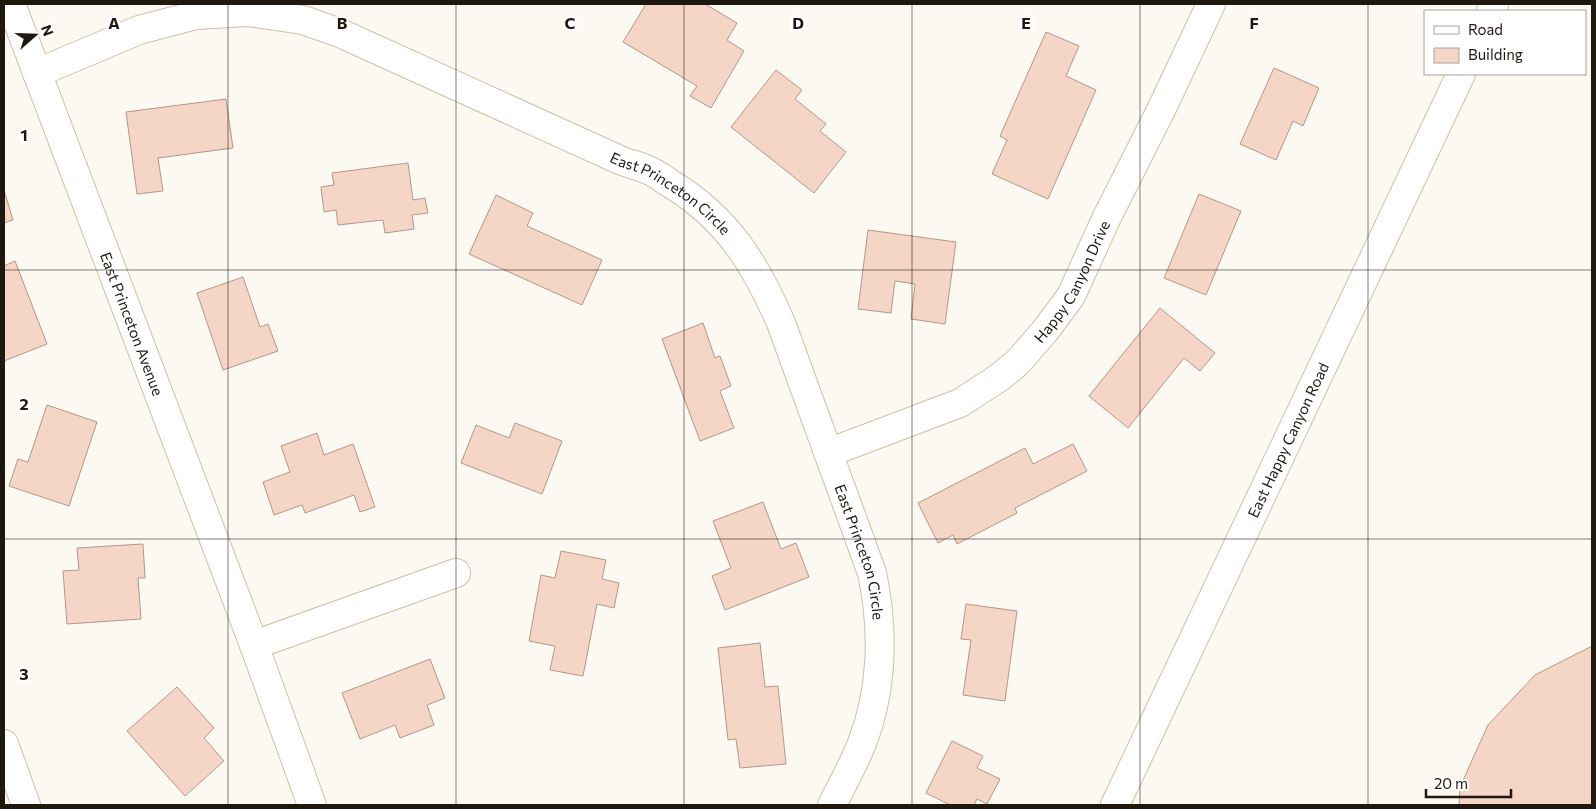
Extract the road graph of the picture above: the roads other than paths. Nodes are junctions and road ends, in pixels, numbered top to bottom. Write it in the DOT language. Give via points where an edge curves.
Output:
graph roads {
  1 [pos="11,4"];
  2 [pos="1211,4"];
  3 [pos="37,73"];
  4 [pos="1461,75"];
  5 [pos="828,453"];
  6 [pos="456,573"];
  7 [pos="254,645"];
  8 [pos="4,744"];
  9 [pos="26,805"];
  10 [pos="312,805"];
  11 [pos="832,805"];
  12 [pos="1115,805"];
  1 -- 3 [label="street, East Princeton Avenue"];
  2 -- 5 [label="street, Happy Canyon Drive" via="1071,296 1045,331 1018,362 960,403"];
  3 -- 5 [label="street, East Princeton Circle" via="139,30 196,15 248,12 303,20 340,33 648,170 692,197 718,219 737,243 767,291 781,323"];
  3 -- 7 [label="street, East Princeton Avenue"];
  4 -- 12 [label="street, East Happy Canyon Road"];
  5 -- 11 [label="street, East Princeton Circle" via="872,573 880,628 874,704 862,743"];
  6 -- 7 [label="street"];
  7 -- 10 [label="street, East Princeton Avenue"];
  8 -- 9 [label="street"];
}
